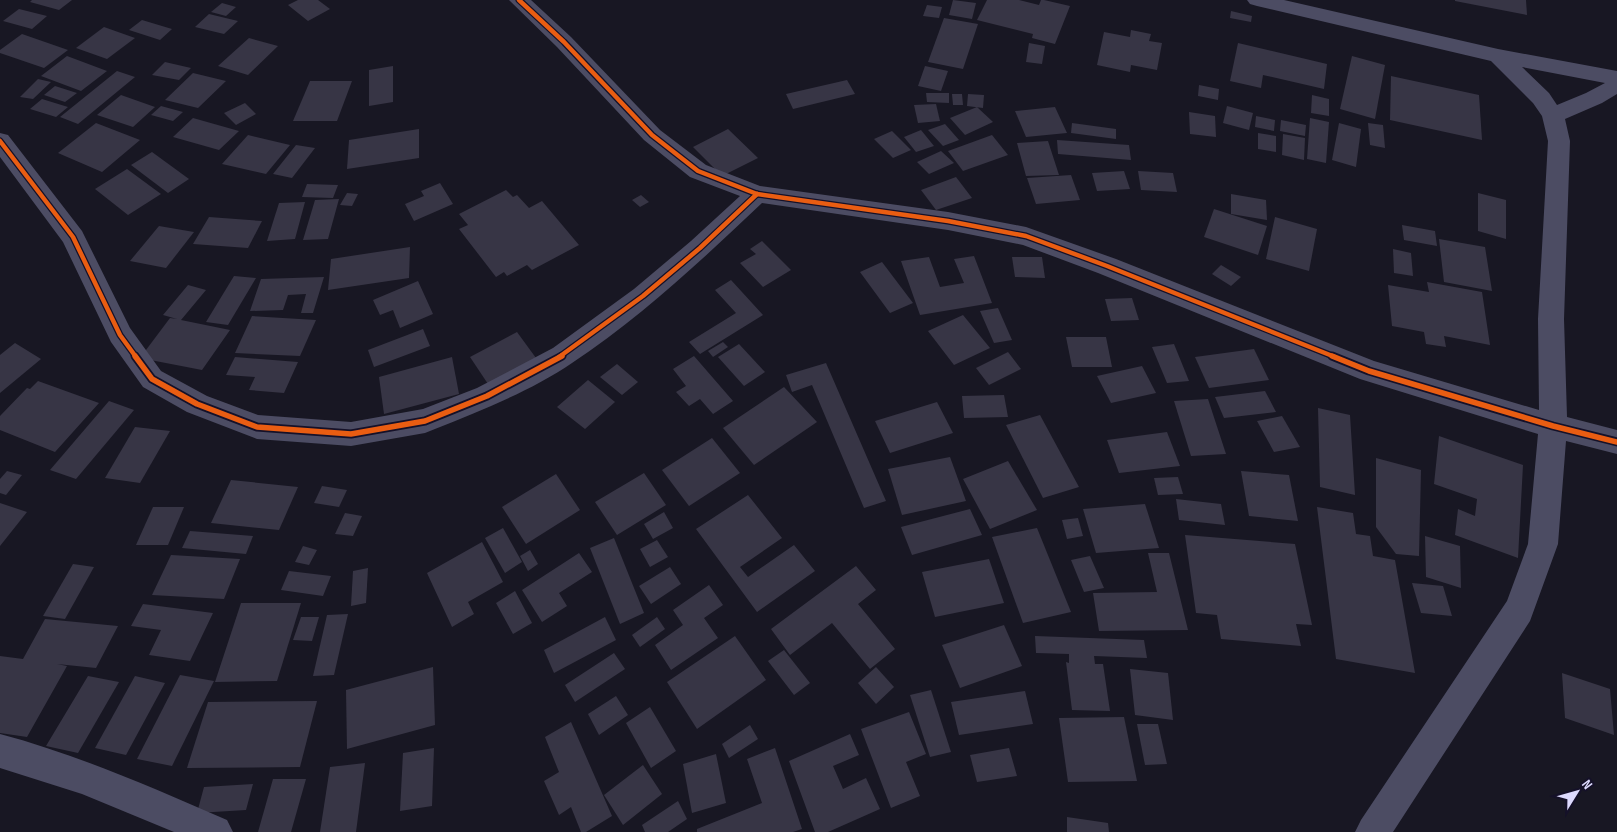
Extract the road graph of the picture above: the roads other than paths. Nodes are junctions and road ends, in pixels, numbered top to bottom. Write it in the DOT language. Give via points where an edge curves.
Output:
graph roads {
  1 [pos="519,0"];
  2 [pos="1258,0"];
  3 [pos="1498,56"];
  4 [pos="1617,78"];
  5 [pos="1617,85"];
  6 [pos="1553,115"];
  7 [pos="0,141"];
  8 [pos="758,194"];
  9 [pos="1553,426"];
  10 [pos="1617,442"];
  11 [pos="0,751"];
  12 [pos="215,832"];
  13 [pos="1373,832"];
  1 -- 8 [label="street" via="652,134 698,171"];
  2 -- 3 [label="street"];
  3 -- 4 [label="street"];
  3 -- 6 [label="street" via="1531,87"];
  5 -- 6 [label="street"];
  6 -- 9 [label="street" via="1559,141 1551,319"];
  7 -- 8 [label="street" via="73,237 120,335 152,379 197,404 257,426 351,434 426,421 487,396 562,356 642,296"];
  8 -- 9 [label="street" via="948,221 1026,236 1368,371"];
  9 -- 10 [label="street"];
  9 -- 13 [label="street" via="1543,544 1519,610"];
  11 -- 12 [label="street" via="35,760 116,790"];
}
